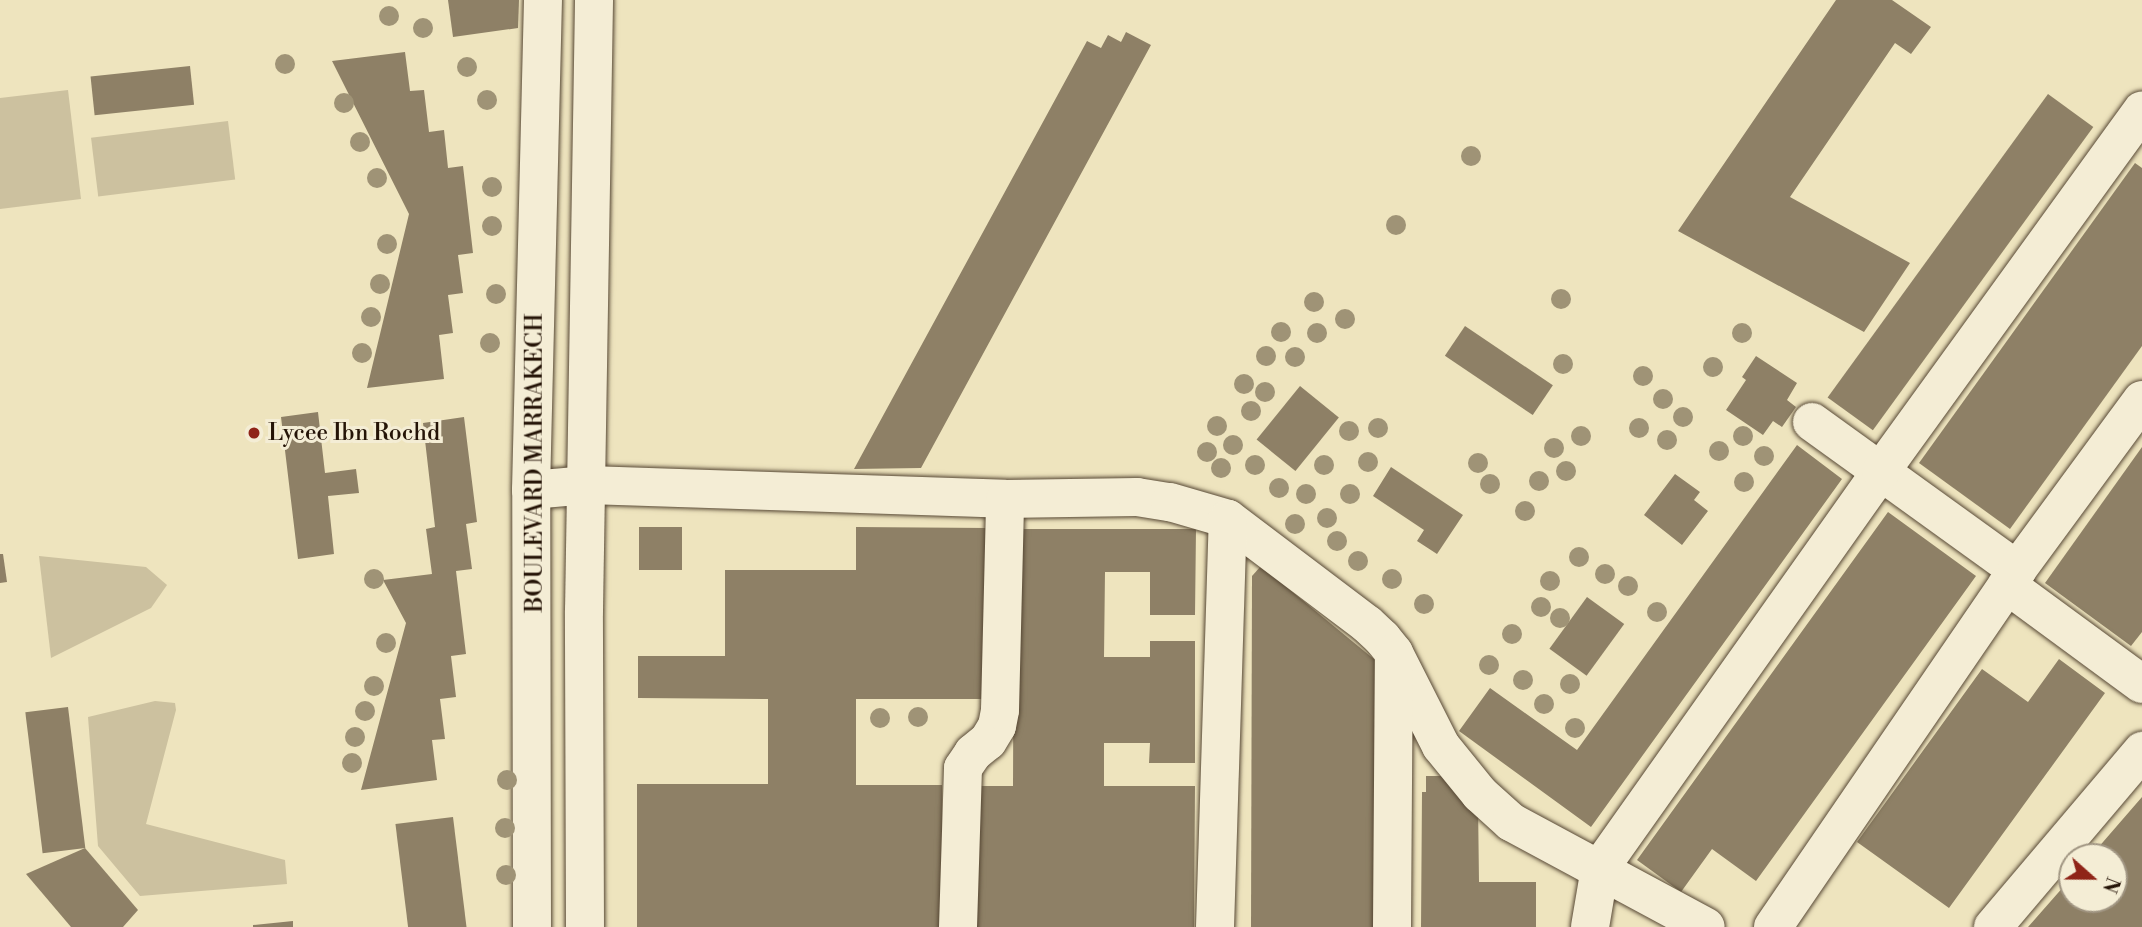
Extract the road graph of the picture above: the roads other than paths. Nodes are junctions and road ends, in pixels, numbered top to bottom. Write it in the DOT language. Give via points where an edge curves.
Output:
graph roads {
  1 [pos="544,0"];
  2 [pos="594,0"];
  3 [pos="2142,111"];
  4 [pos="2142,400"];
  5 [pos="1812,422"];
  6 [pos="1881,471"];
  7 [pos="588,485"];
  8 [pos="531,490"];
  9 [pos="1005,499"];
  10 [pos="1228,519"];
  11 [pos="2012,578"];
  12 [pos="1394,653"];
  13 [pos="2142,684"];
  14 [pos="2142,751"];
  15 [pos="1600,868"];
  16 [pos="532,927"];
  17 [pos="585,927"];
  18 [pos="958,927"];
  19 [pos="1215,927"];
  20 [pos="1392,927"];
  21 [pos="1590,927"];
  22 [pos="1706,927"];
  23 [pos="1773,927"];
  24 [pos="1993,927"];
  1 -- 8 [label="street, BOULEVARD MARRAKECH"];
  2 -- 7 [label="street"];
  3 -- 6 [label="street"];
  4 -- 11 [label="street"];
  5 -- 6 [label="street"];
  6 -- 11 [label="street"];
  6 -- 15 [label="street"];
  7 -- 8 [label="street"];
  7 -- 9 [label="street"];
  7 -- 17 [label="street"];
  8 -- 16 [label="street, BOULEVARD MARRAKECH"];
  9 -- 10 [label="street" via="1137,497"];
  9 -- 18 [label="street" via="1000,710 998,726 963,768"];
  10 -- 12 [label="street" via="1367,624"];
  10 -- 19 [label="street"];
  11 -- 13 [label="street"];
  11 -- 23 [label="street"];
  12 -- 15 [label="street" via="1441,746 1480,794 1511,822"];
  12 -- 20 [label="street"];
  14 -- 24 [label="street"];
  15 -- 21 [label="street"];
  15 -- 22 [label="street"];
}
